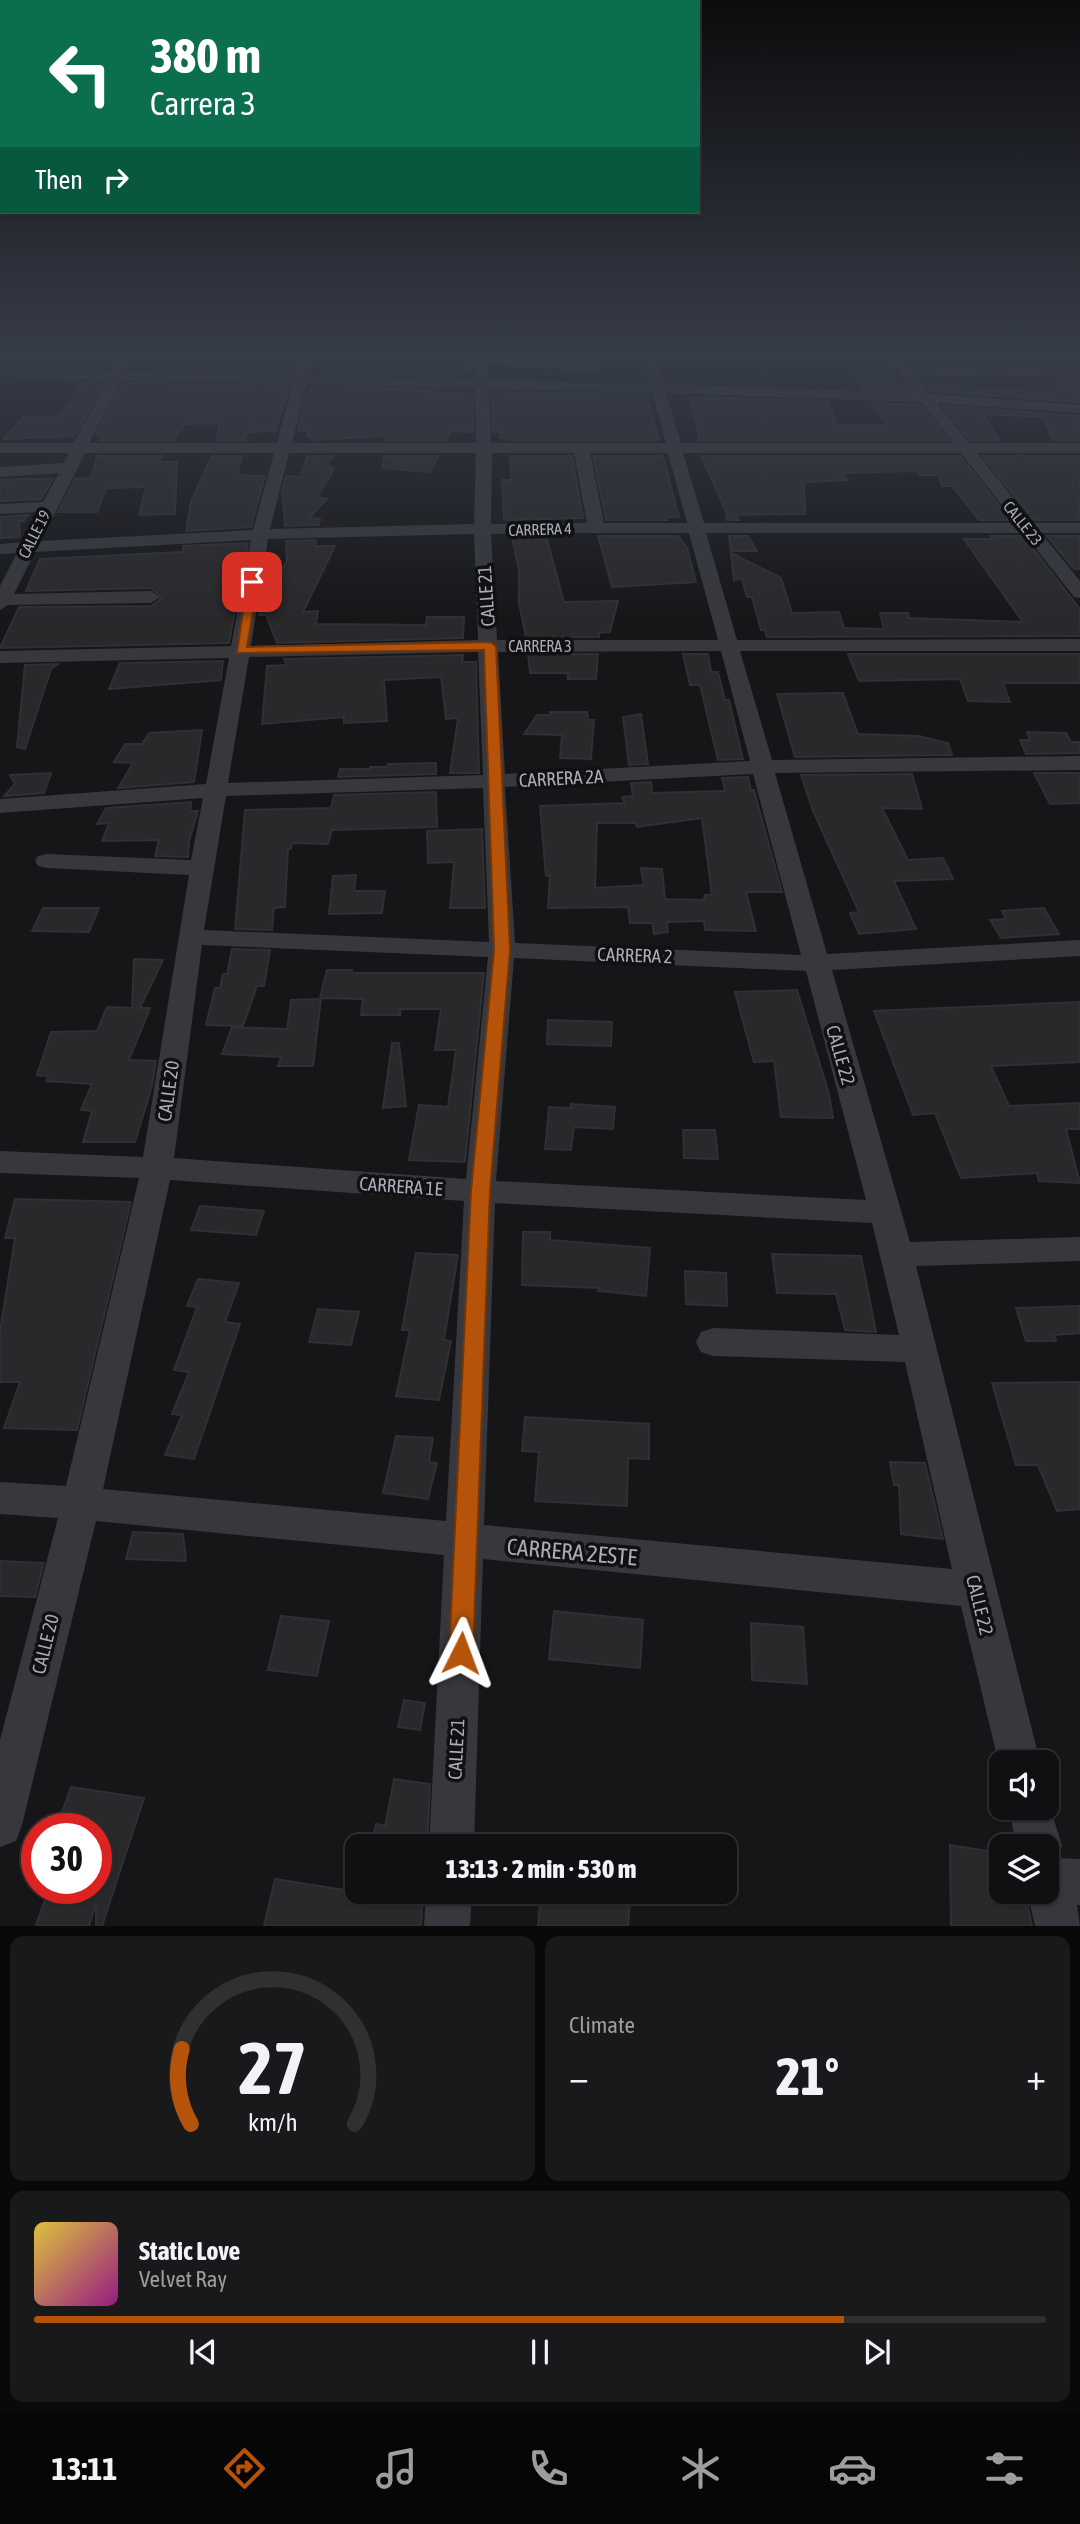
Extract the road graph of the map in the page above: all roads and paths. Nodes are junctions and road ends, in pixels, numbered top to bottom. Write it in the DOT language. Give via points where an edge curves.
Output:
graph roads {
  1 [pos="80,442"];
  2 [pos="283,442"];
  3 [pos="484,442"];
  4 [pos="671,442"];
  5 [pos="959,442"];
  6 [pos="282,447"];
  7 [pos="484,447"];
  8 [pos="581,447"];
  9 [pos="673,447"];
  10 [pos="0,448"];
  11 [pos="77,448"];
  12 [pos="964,448"];
  13 [pos="1080,448"];
  14 [pos="66,468"];
  15 [pos="0,472"];
  16 [pos="48,507"];
  17 [pos="0,509"];
  18 [pos="695,526"];
  19 [pos="596,527"];
  20 [pos="1027,528"];
  21 [pos="1080,528"];
  22 [pos="482,531"];
  23 [pos="260,536"];
  24 [pos="27,547"];
  25 [pos="0,549"];
  26 [pos="1080,593"];
  27 [pos="151,597"];
  28 [pos="1,602"];
  29 [pos="727,645"];
  30 [pos="1080,645"];
  31 [pos="490,646"];
  32 [pos="241,651"];
  33 [pos="0,657"];
  34 [pos="1080,763"];
  35 [pos="763,767"];
  36 [pos="496,781"];
  37 [pos="214,790"];
  38 [pos="0,806"];
  39 [pos="47,861"];
  40 [pos="201,868"];
  41 [pos="190,937"];
  42 [pos="1080,948"];
  43 [pos="502,950"];
  44 [pos="815,963"];
  45 [pos="0,1161"];
  46 [pos="157,1168"];
  47 [pos="480,1191"];
  48 [pos="886,1212"];
  49 [pos="1080,1249"];
  50 [pos="897,1254"];
  51 [pos="713,1342"];
  52 [pos="920,1349"];
  53 [pos="0,1498"];
  54 [pos="80,1503"];
  55 [pos="467,1542"];
  56 [pos="976,1589"];
  57 [pos="1015,1750"];
  58 [pos="0,1825"];
  59 [pos="452,1834"];
  60 [pos="448,1904"];
  61 [pos="1057,1904"];
  62 [pos="447,1926"];
  63 [pos="1059,1926"];
  1 -- 11 [label="street, CALLE 19"];
  2 -- 6 [label="street, CALLE 20"];
  3 -- 7 [label="street, CALLE 21"];
  4 -- 9 [label="street, CALLE 22"];
  5 -- 12 [label="street, CALLE 23"];
  6 -- 7 [label="street"];
  6 -- 11 [label="street"];
  6 -- 23 [label="street, CALLE 20"];
  7 -- 8 [label="street"];
  7 -- 22 [label="street, CALLE 21"];
  8 -- 9 [label="street"];
  8 -- 19 [label="street"];
  9 -- 12 [label="street"];
  9 -- 18 [label="street, CALLE 22"];
  10 -- 11 [label="street"];
  11 -- 14 [label="street, CALLE 19"];
  12 -- 13 [label="street"];
  12 -- 20 [label="street, CALLE 23"];
  14 -- 15 [label="street"];
  14 -- 16 [label="street, CALLE 19"];
  16 -- 17 [label="street"];
  16 -- 24 [label="street, CALLE 19"];
  18 -- 19 [label="street, CARRERA 4"];
  18 -- 20 [label="street, CARRERA 4"];
  18 -- 29 [label="street, CALLE 22"];
  19 -- 22 [label="street, CARRERA 4"];
  20 -- 21 [label="street, CARRERA 4"];
  20 -- 26 [label="street, CALLE 23"];
  22 -- 23 [label="street, CARRERA 4"];
  22 -- 31 [label="street, CALLE 21"];
  23 -- 24 [label="street, CARRERA 4"];
  23 -- 32 [label="street, CALLE 20"];
  24 -- 25 [label="street, CARRERA 4"];
  24 -- 28 [label="street, CALLE 19"];
  27 -- 28 [label="street"];
  29 -- 30 [label="street, CARRERA 3"];
  29 -- 31 [label="street, CARRERA 3"];
  29 -- 35 [label="street, CALLE 22"];
  31 -- 32 [label="street, CARRERA 3"];
  31 -- 36 [label="street, CALLE 21"];
  32 -- 33 [label="street, CARRERA 3"];
  32 -- 37 [label="street, CALLE 20"];
  34 -- 35 [label="street, CARRERA 2A"];
  35 -- 36 [label="street, CARRERA 2A"];
  35 -- 44 [label="street, CALLE 22"];
  36 -- 37 [label="street, CARRERA 2A"];
  36 -- 43 [label="street, CALLE 21"];
  37 -- 38 [label="street, CARRERA 2A"];
  37 -- 40 [label="street, CALLE 20"];
  39 -- 40 [label="street"];
  40 -- 41 [label="street, CALLE 20"];
  41 -- 43 [label="street, CARRERA 2"];
  41 -- 46 [label="street, CALLE 20"];
  42 -- 44 [label="street, CARRERA 2"];
  43 -- 44 [label="street, CARRERA 2"];
  43 -- 47 [label="street, CALLE 21"];
  44 -- 48 [label="street, CALLE 22"];
  45 -- 46 [label="street, CARRERA 1E"];
  46 -- 47 [label="street, CARRERA 1E"];
  46 -- 54 [label="street, CALLE 20"];
  47 -- 48 [label="street, CARRERA 1E"];
  47 -- 55 [label="street, CALLE 21"];
  48 -- 50 [label="street, CALLE 22"];
  49 -- 50 [label="street"];
  50 -- 52 [label="street, CALLE 22"];
  51 -- 52 [label="street"];
  52 -- 56 [label="street, CALLE 22"];
  53 -- 54 [label="street, CARRERA 2ESTE"];
  54 -- 55 [label="street, CARRERA 2ESTE"];
  54 -- 58 [label="street, CALLE 20"];
  55 -- 56 [label="street, CARRERA 2ESTE"];
  55 -- 59 [label="street, CALLE 21"];
  56 -- 57 [label="street, CALLE 22"];
  60 -- 62 [label="street"];
  61 -- 63 [label="street"];
}
